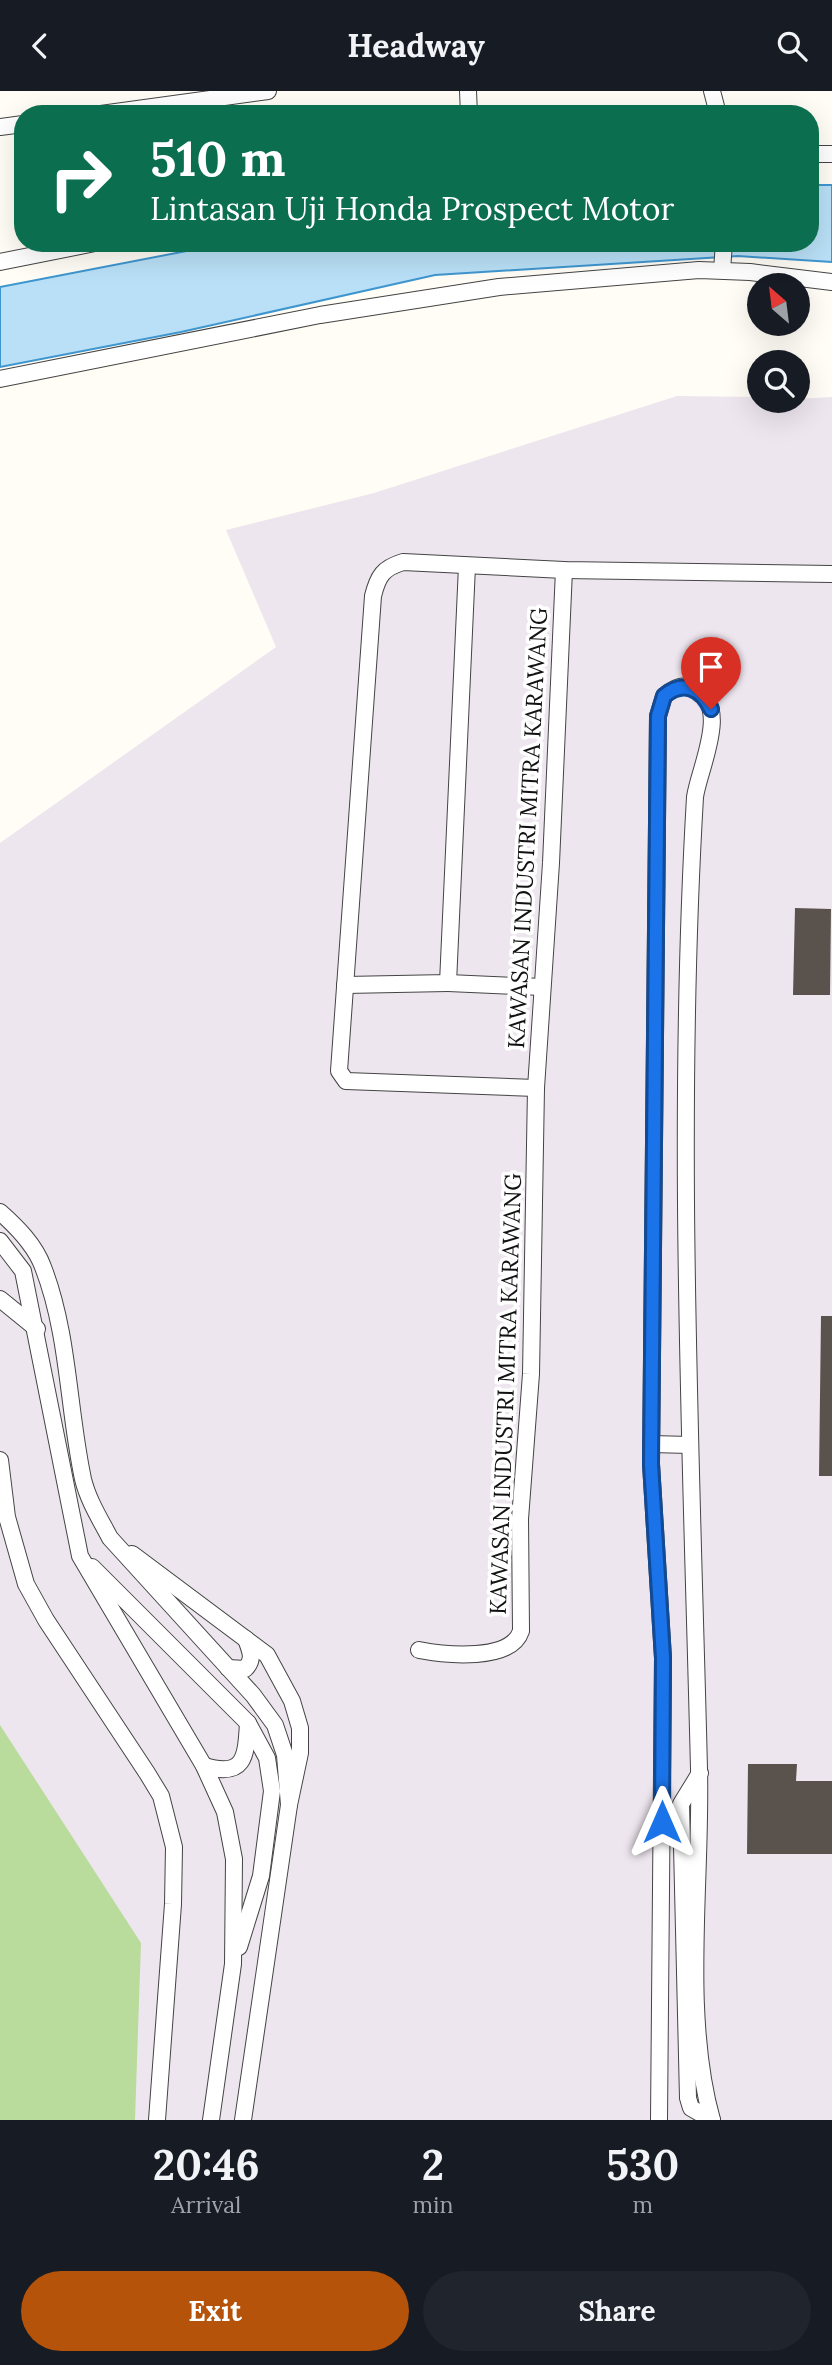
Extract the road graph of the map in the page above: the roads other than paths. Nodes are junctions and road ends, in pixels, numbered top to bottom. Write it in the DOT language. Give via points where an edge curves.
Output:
graph roads {
  1 [pos="268,91"];
  2 [pos="166,105"];
  3 [pos="50,252"];
  4 [pos="723,258"];
  5 [pos="0,262"];
  6 [pos="832,282"];
  7 [pos="0,379"];
  8 [pos="467,566"];
  9 [pos="564,571"];
  10 [pos="832,574"];
  11 [pos="448,983"];
  12 [pos="345,985"];
  13 [pos="542,987"];
  14 [pos="536,1088"];
  15 [pos="0,1212"];
  16 [pos="0,1241"];
  17 [pos="0,1299"];
  18 [pos="37,1329"];
  19 [pos="651,1444"];
  20 [pos="690,1445"];
  21 [pos="0,1460"];
  22 [pos="110,1538"];
  23 [pos="80,1556"];
  24 [pos="246,1639"];
  25 [pos="419,1650"];
  26 [pos="228,1668"];
  27 [pos="248,1723"];
  28 [pos="204,1766"];
  29 [pos="289,1805"];
  30 [pos="233,1964"];
  31 [pos="157,2120"];
  32 [pos="211,2120"];
  33 [pos="243,2120"];
  34 [pos="659,2120"];
  35 [pos="712,2120"];
  1 -- 2 [label="street"];
  3 -- 5 [label="street"];
  4 -- 6 [label="street"];
  4 -- 7 [label="street" via="320,315"];
  8 -- 9 [label="street"];
  8 -- 11 [label="street"];
  8 -- 12 [label="street" via="403,562 387,567 375,587"];
  9 -- 10 [label="street"];
  9 -- 13 [label="street, KAWASAN INDUSTRI MITRA KARAWANG"];
  11 -- 12 [label="street"];
  11 -- 13 [label="street"];
  12 -- 14 [label="street" via="338,1070 346,1081"];
  13 -- 14 [label="street, KAWASAN INDUSTRI MITRA KARAWANG"];
  14 -- 25 [label="street, KAWASAN INDUSTRI MITRA KARAWANG" via="531,1374 520,1519 521,1631 509,1648 497,1651 456,1654"];
  15 -- 22 [label="street" via="22,1232 43,1265 59,1326 84,1481"];
  16 -- 18 [label="street" via="23,1272"];
  17 -- 18 [label="street"];
  18 -- 23 [label="street"];
  19 -- 20 [label="street"];
  19 -- 20 [label="street" via="658,716 664,696 682,686 705,697 714,725 695,797 685,1031"];
  19 -- 34 [label="street" via="663,1658"];
  20 -- 35 [label="street" via="699,1773 697,2044"];
  21 -- 31 [label="street" via="7,1517 26,1584 148,1773 169,1820 174,1847 173,1904"];
  22 -- 24 [label="street"];
  22 -- 26 [label="street"];
  23 -- 27 [label="street"];
  23 -- 28 [label="street"];
  24 -- 26 [label="street" via="251,1663 245,1669"];
  24 -- 29 [label="street" via="267,1655 295,1710 300,1753"];
  26 -- 29 [label="street" via="275,1725 285,1755"];
  27 -- 28 [label="street" via="246,1756 236,1768 221,1771"];
  27 -- 30 [label="street" via="267,1758 272,1791 261,1875"];
  28 -- 30 [label="street" via="225,1812 233,1859"];
  29 -- 33 [label="street"];
  30 -- 32 [label="street"];
}
